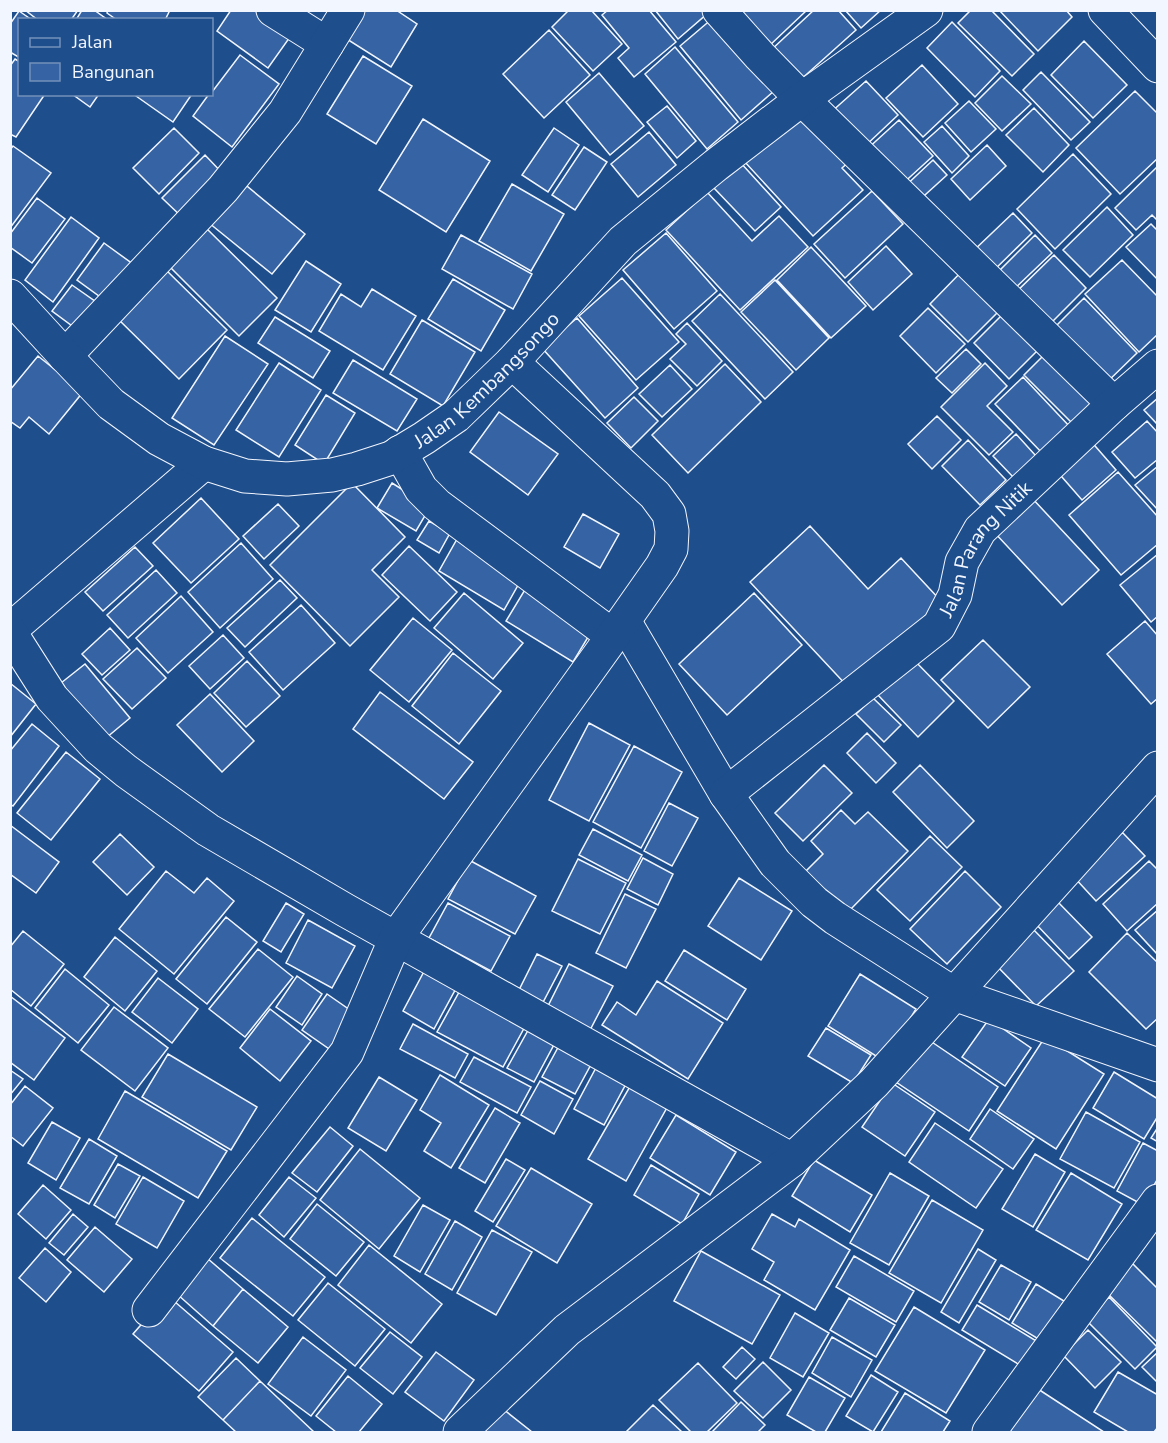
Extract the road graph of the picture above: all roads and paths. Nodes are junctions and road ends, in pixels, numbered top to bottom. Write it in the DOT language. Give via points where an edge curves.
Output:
graph roads {
  1 [pos="273,10"];
  2 [pos="348,10"];
  3 [pos="719,10"];
  4 [pos="926,10"];
  5 [pos="1105,10"];
  6 [pos="327,44"];
  7 [pos="1158,66"];
  8 [pos="802,99"];
  9 [pos="10,296"];
  10 [pos="65,356"];
  11 [pos="512,362"];
  12 [pos="1158,366"];
  13 [pos="1114,404"];
  14 [pos="400,452"];
  15 [pos="204,463"];
  16 [pos="619,629"];
  17 [pos="10,631"];
  18 [pos="1158,768"];
  19 [pos="726,794"];
  20 [pos="396,938"];
  21 [pos="954,994"];
  22 [pos="1158,1065"];
  23 [pos="792,1160"];
  24 [pos="1158,1201"];
  25 [pos="149,1310"];
  26 [pos="460,1432"];
  27 [pos="989,1432"];
  1 -- 6 [label="street"];
  2 -- 6 [label="street"];
  3 -- 8 [label="street"];
  4 -- 8 [label="street, Jalan Kembangsongo"];
  5 -- 7 [label="street"];
  6 -- 10 [label="street" via="285,112 223,189"];
  8 -- 11 [label="street, Jalan Kembangsongo" via="624,241"];
  8 -- 13 [label="street"];
  9 -- 10 [label="street, Jalan Kembangsongo"];
  10 -- 15 [label="street, Jalan Kembangsongo" via="111,404 159,439"];
  11 -- 14 [label="street, Jalan Kembangsongo" via="456,416"];
  11 -- 16 [label="street" via="655,495 669,514 671,549"];
  12 -- 13 [label="street, Jalan Parang Nitik"];
  13 -- 19 [label="street, Jalan Parang Nitik" via="980,530 962,561 955,595 939,626"];
  14 -- 15 [label="street, Jalan Kembangsongo" via="357,469 287,480 245,476"];
  14 -- 16 [label="street" via="421,489 437,505"];
  15 -- 17 [label="street"];
  16 -- 19 [label="street"];
  16 -- 20 [label="street"];
  17 -- 20 [label="street" via="52,698 98,748 126,771 208,831"];
  18 -- 21 [label="street"];
  19 -- 21 [label="street" via="775,863 814,902"];
  20 -- 23 [label="street"];
  20 -- 25 [label="street" via="347,1052"];
  21 -- 22 [label="street"];
  21 -- 23 [label="street" via="874,1083"];
  23 -- 26 [label="street" via="567,1330"];
  24 -- 27 [label="street"];
}
